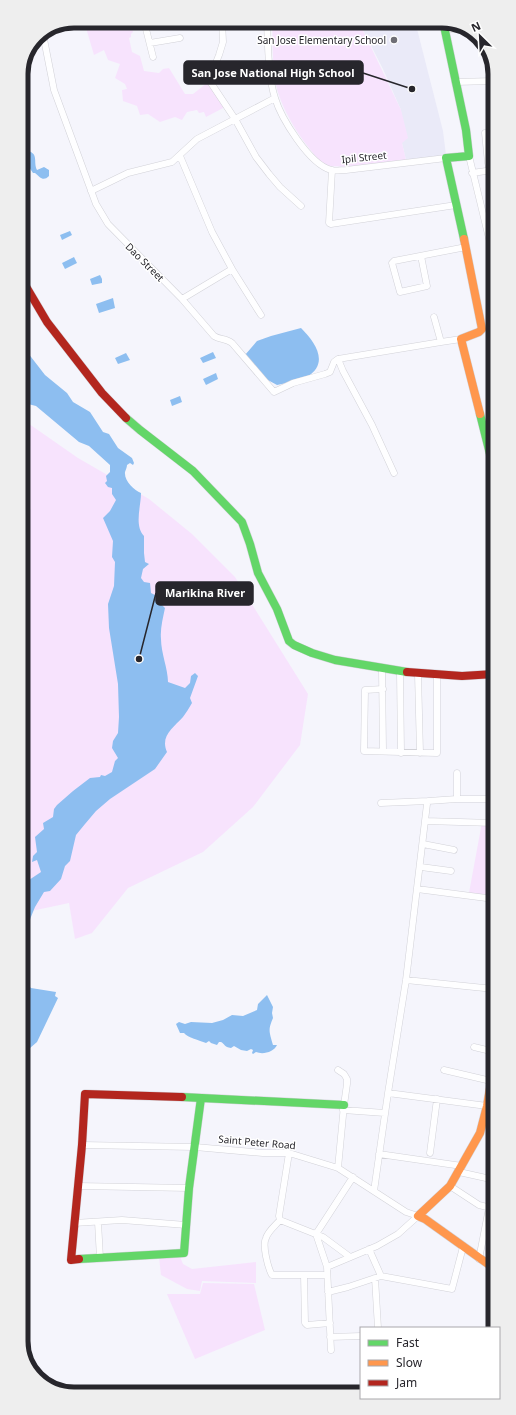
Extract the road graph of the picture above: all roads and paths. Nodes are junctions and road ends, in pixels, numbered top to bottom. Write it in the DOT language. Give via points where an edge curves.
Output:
graph roads {
  1 [pos="146,28"];
  2 [pos="222,28"];
  3 [pos="267,28"];
  4 [pos="445,28"];
  5 [pos="180,38"];
  6 [pos="44,39"];
  7 [pos="150,44"];
  8 [pos="153,57"];
  9 [pos="488,81"];
  10 [pos="455,82"];
  11 [pos="275,98"];
  12 [pos="235,120"];
  13 [pos="485,133"];
  14 [pos="486,141"];
  15 [pos="488,151"];
  16 [pos="180,156"];
  17 [pos="469,156"];
  18 [pos="446,158"];
  19 [pos="332,170"];
  20 [pos="488,171"];
  21 [pos="472,173"];
  22 [pos="91,191"];
  23 [pos="456,205"];
  24 [pos="301,206"];
  25 [pos="488,235"];
  26 [pos="466,247"];
  27 [pos="421,256"];
  28 [pos="232,269"];
  29 [pos="28,290"];
  30 [pos="182,299"];
  31 [pos="261,315"];
  32 [pos="434,317"];
  33 [pos="461,339"];
  34 [pos="441,342"];
  35 [pos="336,361"];
  36 [pos="488,446"];
  37 [pos="394,473"];
  38 [pos="382,669"];
  39 [pos="400,672"];
  40 [pos="418,674"];
  41 [pos="488,674"];
  42 [pos="437,675"];
  43 [pos="383,689"];
  44 [pos="383,752"];
  45 [pos="401,753"];
  46 [pos="420,753"];
  47 [pos="457,774"];
  48 [pos="457,798"];
  49 [pos="488,798"];
  50 [pos="428,801"];
  51 [pos="381,803"];
  52 [pos="425,821"];
  53 [pos="488,823"];
  54 [pos="423,844"];
  55 [pos="454,850"];
  56 [pos="420,867"];
  57 [pos="451,871"];
  58 [pos="417,889"];
  59 [pos="488,898"];
  60 [pos="406,980"];
  61 [pos="488,988"];
  62 [pos="474,1046"];
  63 [pos="488,1050"];
  64 [pos="338,1070"];
  65 [pos="444,1070"];
  66 [pos="488,1075"];
  67 [pos="388,1093"];
  68 [pos="201,1098"];
  69 [pos="437,1099"];
  70 [pos="488,1101"];
  71 [pos="487,1106"];
  72 [pos="344,1108"];
  73 [pos="385,1113"];
  74 [pos="82,1145"];
  75 [pos="195,1147"];
  76 [pos="289,1153"];
  77 [pos="430,1153"];
  78 [pos="380,1154"];
  79 [pos="338,1168"];
  80 [pos="461,1169"];
  81 [pos="353,1177"];
  82 [pos="488,1178"];
  83 [pos="78,1186"];
  84 [pos="450,1186"];
  85 [pos="189,1188"];
  86 [pos="374,1191"];
  87 [pos="488,1208"];
  88 [pos="418,1216"];
  89 [pos="280,1220"];
  90 [pos="98,1222"];
  91 [pos="74,1223"];
  92 [pos="488,1224"];
  93 [pos="186,1225"];
  94 [pos="316,1234"];
  95 [pos="463,1247"];
  96 [pos="370,1249"];
  97 [pos="350,1257"];
  98 [pos="100,1258"];
  99 [pos="479,1259"];
  100 [pos="488,1265"];
  101 [pos="326,1267"];
  102 [pos="304,1275"];
  103 [pos="327,1275"];
  104 [pos="378,1277"];
  105 [pos="328,1292"];
  106 [pos="330,1323"];
  107 [pos="378,1327"];
  108 [pos="360,1336"];
  109 [pos="330,1337"];
  110 [pos="331,1350"];
  1 -- 7 [label="street"];
  2 -- 12 [label="street" via="223,42 209,80"];
  3 -- 11 [label="street, Ipil Street"];
  4 -- 10 [label="street"];
  5 -- 7 [label="street"];
  6 -- 22 [label="street, Dao Street" via="54,90"];
  7 -- 8 [label="street"];
  9 -- 10 [label="street"];
  10 -- 17 [label="street"];
  11 -- 12 [label="street"];
  11 -- 19 [label="street, Ipil Street" via="291,130 307,152 317,162"];
  12 -- 16 [label="street" via="197,139"];
  12 -- 24 [label="street" via="268,174"];
  13 -- 14 [label="street"];
  14 -- 15 [label="street"];
  16 -- 22 [label="street" via="172,162 128,173"];
  16 -- 28 [label="street" via="212,232"];
  17 -- 18 [label="street, Ipil Street"];
  17 -- 21 [label="street"];
  18 -- 19 [label="street, Ipil Street"];
  18 -- 23 [label="street"];
  19 -- 23 [label="street" via="330,223"];
  20 -- 21 [label="street"];
  21 -- 25 [label="street"];
  22 -- 30 [label="street, Dao Street" via="108,224"];
  23 -- 26 [label="street"];
  26 -- 27 [label="street"];
  26 -- 33 [label="street" via="482,329"];
  27 -- 27 [label="street" via="427,286 400,292 393,262"];
  28 -- 30 [label="street"];
  28 -- 31 [label="street"];
  29 -- 38 [label="street" via="47,322 102,393 140,430 193,472 242,522 258,573 277,609 289,641 312,653 335,660"];
  30 -- 35 [label="street, Dao Street" via="214,336 232,342 274,392 293,383 330,372"];
  32 -- 34 [label="street"];
  33 -- 34 [label="street"];
  33 -- 36 [label="street"];
  34 -- 35 [label="street"];
  35 -- 37 [label="street" via="372,426"];
  38 -- 39 [label="street"];
  38 -- 43 [label="street"];
  39 -- 40 [label="street"];
  39 -- 45 [label="street"];
  40 -- 42 [label="street"];
  40 -- 46 [label="street"];
  41 -- 42 [label="street"];
  42 -- 46 [label="street" via="437,753"];
  43 -- 44 [label="street"];
  43 -- 44 [label="street" via="365,690 364,751"];
  44 -- 45 [label="street"];
  45 -- 46 [label="street"];
  47 -- 48 [label="street"];
  48 -- 49 [label="street"];
  48 -- 50 [label="street"];
  50 -- 51 [label="street"];
  50 -- 52 [label="street"];
  52 -- 53 [label="street"];
  52 -- 54 [label="street"];
  54 -- 55 [label="street"];
  54 -- 56 [label="street"];
  56 -- 57 [label="street"];
  56 -- 58 [label="street"];
  58 -- 59 [label="street"];
  58 -- 60 [label="street"];
  60 -- 61 [label="street"];
  60 -- 67 [label="street"];
  62 -- 63 [label="street"];
  64 -- 72 [label="street" via="347,1079"];
  65 -- 66 [label="street"];
  67 -- 69 [label="street"];
  67 -- 73 [label="street"];
  68 -- 72 [label="street"];
  68 -- 74 [label="street" via="85,1094"];
  68 -- 75 [label="street"];
  69 -- 71 [label="street"];
  69 -- 77 [label="street"];
  70 -- 71 [label="street"];
  71 -- 80 [label="street" via="480,1133"];
  72 -- 73 [label="street"];
  72 -- 79 [label="street"];
  73 -- 78 [label="street"];
  74 -- 75 [label="street, Saint Peter Road"];
  74 -- 83 [label="street"];
  75 -- 76 [label="street, Saint Peter Road"];
  75 -- 85 [label="street"];
  76 -- 79 [label="street, Saint Peter Road"];
  76 -- 89 [label="street"];
  78 -- 80 [label="street"];
  78 -- 86 [label="street"];
  79 -- 81 [label="street, Saint Peter Road"];
  80 -- 82 [label="street"];
  80 -- 84 [label="street"];
  81 -- 86 [label="street, Saint Peter Road"];
  81 -- 94 [label="street"];
  83 -- 85 [label="street"];
  83 -- 91 [label="street"];
  84 -- 87 [label="street" via="479,1205"];
  84 -- 88 [label="street"];
  85 -- 93 [label="street"];
  86 -- 88 [label="street, Saint Peter Road" via="406,1212"];
  88 -- 95 [label="street, Saint Peter Road"];
  88 -- 96 [label="street" via="398,1234"];
  89 -- 94 [label="street"];
  89 -- 102 [label="street" via="265,1238 270,1272 272,1275"];
  90 -- 91 [label="street"];
  90 -- 93 [label="street" via="122,1220"];
  90 -- 98 [label="street"];
  91 -- 98 [label="street" via="71,1260"];
  92 -- 99 [label="street"];
  93 -- 98 [label="street" via="184,1253"];
  94 -- 97 [label="street"];
  94 -- 101 [label="street"];
  95 -- 99 [label="street, Saint Peter Road"];
  95 -- 104 [label="street" via="452,1289"];
  96 -- 97 [label="street"];
  96 -- 104 [label="street"];
  97 -- 101 [label="street"];
  99 -- 100 [label="street, Saint Peter Road"];
  101 -- 103 [label="street"];
  102 -- 103 [label="street"];
  102 -- 106 [label="street" via="305,1323"];
  103 -- 105 [label="street"];
  104 -- 105 [label="street"];
  104 -- 107 [label="street"];
  105 -- 106 [label="street"];
  106 -- 109 [label="street"];
  108 -- 109 [label="street"];
  109 -- 110 [label="street"];
}
